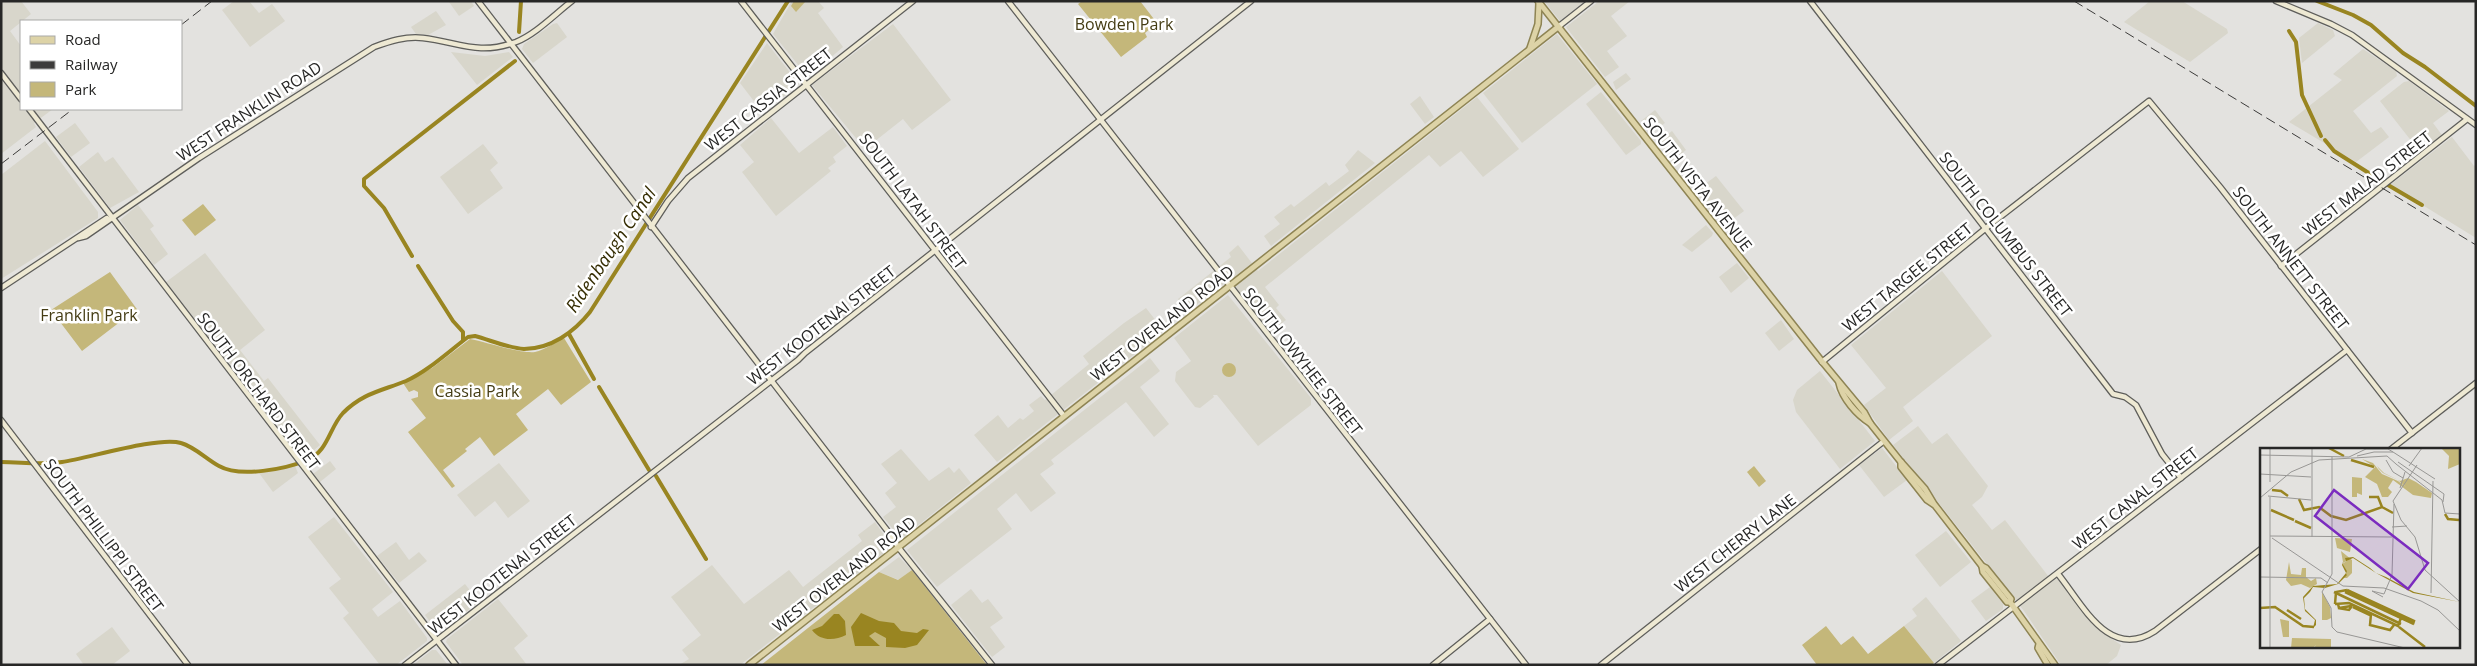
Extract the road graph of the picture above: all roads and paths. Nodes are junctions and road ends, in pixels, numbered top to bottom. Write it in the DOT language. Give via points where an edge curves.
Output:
graph roads {
  1 [pos="478,1"];
  2 [pos="572,1"];
  3 [pos="741,1"];
  4 [pos="913,1"];
  5 [pos="1008,1"];
  6 [pos="1251,1"];
  7 [pos="1591,1"];
  8 [pos="1810,1"];
  9 [pos="2276,1"];
  10 [pos="1539,2"];
  11 [pos="1558,27"];
  12 [pos="510,44"];
  13 [pos="1530,49"];
  14 [pos="1,73"];
  15 [pos="807,84"];
  16 [pos="20,98"];
  17 [pos="2149,101"];
  18 [pos="30,110"];
  19 [pos="1100,120"];
  20 [pos="2466,120"];
  21 [pos="2476,125"];
  22 [pos="111,217"];
  23 [pos="649,224"];
  24 [pos="1987,228"];
  25 [pos="935,251"];
  26 [pos="2281,266"];
  27 [pos="1230,286"];
  28 [pos="1,288"];
  29 [pos="2347,350"];
  30 [pos="1822,362"];
  31 [pos="771,380"];
  32 [pos="2476,383"];
  33 [pos="1064,416"];
  34 [pos="1,420"];
  35 [pos="2412,433"];
  36 [pos="1884,440"];
  37 [pos="2393,448"];
  38 [pos="2181,478"];
  39 [pos="898,548"];
  40 [pos="2260,550"];
  41 [pos="2058,574"];
  42 [pos="2014,608"];
  43 [pos="1490,619"];
  44 [pos="437,641"];
  45 [pos="2039,644"];
  46 [pos="188,665"];
  47 [pos="405,665"];
  48 [pos="456,665"];
  49 [pos="749,665"];
  50 [pos="992,665"];
  51 [pos="1433,665"];
  52 [pos="1526,665"];
  53 [pos="1601,665"];
  54 [pos="1938,665"];
  55 [pos="2048,665"];
  56 [pos="2055,665"];
  1 -- 12 [label="street"];
  2 -- 12 [label="street, WEST FRANKLIN ROAD" via="529,34"];
  3 -- 15 [label="street, SOUTH LATAH STREET"];
  4 -- 15 [label="street, WEST CASSIA STREET"];
  5 -- 19 [label="street, SOUTH OWYHEE STREET"];
  6 -- 19 [label="street, WEST KOOTENAI STREET"];
  7 -- 11 [label="street, WEST OVERLAND ROAD"];
  8 -- 24 [label="street, SOUTH COLUMBUS STREET"];
  9 -- 20 [label="street" via="2352,35"];
  10 -- 11 [label="main road, SOUTH VISTA AVENUE"];
  10 -- 13 [label="main road" via="1538,24"];
  11 -- 13 [label="main road, WEST OVERLAND ROAD"];
  11 -- 30 [label="main road, SOUTH VISTA AVENUE"];
  12 -- 22 [label="street, WEST FRANKLIN ROAD" via="485,49 466,48 423,38 384,43 364,52"];
  12 -- 23 [label="street"];
  13 -- 27 [label="main road, WEST OVERLAND ROAD"];
  14 -- 16 [label="street"];
  15 -- 23 [label="street, WEST CASSIA STREET" via="688,178"];
  15 -- 25 [label="street, SOUTH LATAH STREET"];
  17 -- 24 [label="street, WEST TARGEE STREET"];
  17 -- 26 [label="street, SOUTH ANNETT STREET"];
  18 -- 22 [label="street, SOUTH ORCHARD STREET"];
  19 -- 25 [label="street, WEST KOOTENAI STREET"];
  19 -- 27 [label="street, SOUTH OWYHEE STREET"];
  20 -- 21 [label="street"];
  20 -- 26 [label="street, WEST MALAD STREET"];
  22 -- 28 [label="street, WEST FRANKLIN ROAD" via="100,221"];
  22 -- 44 [label="street, SOUTH ORCHARD STREET"];
  23 -- 31 [label="street"];
  24 -- 30 [label="street, WEST TARGEE STREET"];
  24 -- 38 [label="street, SOUTH COLUMBUS STREET" via="2113,394 2136,405 2159,449"];
  25 -- 31 [label="street, WEST KOOTENAI STREET"];
  25 -- 33 [label="street, SOUTH LATAH STREET"];
  26 -- 29 [label="street, SOUTH ANNETT STREET"];
  27 -- 33 [label="main road, WEST OVERLAND ROAD"];
  27 -- 43 [label="street, SOUTH OWYHEE STREET"];
  29 -- 35 [label="street, SOUTH ANNETT STREET"];
  29 -- 38 [label="street, WEST CANAL STREET"];
  30 -- 36 [label="main road, SOUTH VISTA AVENUE" via="1862,418"];
  31 -- 39 [label="street"];
  31 -- 44 [label="street, WEST KOOTENAI STREET"];
  32 -- 35 [label="street"];
  33 -- 39 [label="main road, WEST OVERLAND ROAD"];
  34 -- 46 [label="street, SOUTH PHILLIPPI STREET"];
  35 -- 37 [label="street"];
  36 -- 42 [label="main road, SOUTH VISTA AVENUE" via="1910,480 1934,504 1982,566 1983,572"];
  36 -- 53 [label="street, WEST CHERRY LANE"];
  38 -- 41 [label="street, WEST CANAL STREET"];
  39 -- 49 [label="main road, WEST OVERLAND ROAD"];
  39 -- 50 [label="street"];
  40 -- 41 [label="street" via="2155,631 2132,642 2110,636 2100,627"];
  41 -- 42 [label="street, WEST CANAL STREET"];
  42 -- 45 [label="main road, SOUTH VISTA AVENUE"];
  42 -- 54 [label="street, WEST CANAL STREET"];
  43 -- 51 [label="street"];
  43 -- 52 [label="street, SOUTH OWYHEE STREET"];
  44 -- 47 [label="street, WEST KOOTENAI STREET"];
  44 -- 48 [label="street, SOUTH ORCHARD STREET"];
  45 -- 55 [label="main road, SOUTH VISTA AVENUE"];
  45 -- 56 [label="main road, SOUTH VISTA AVENUE"];
}
